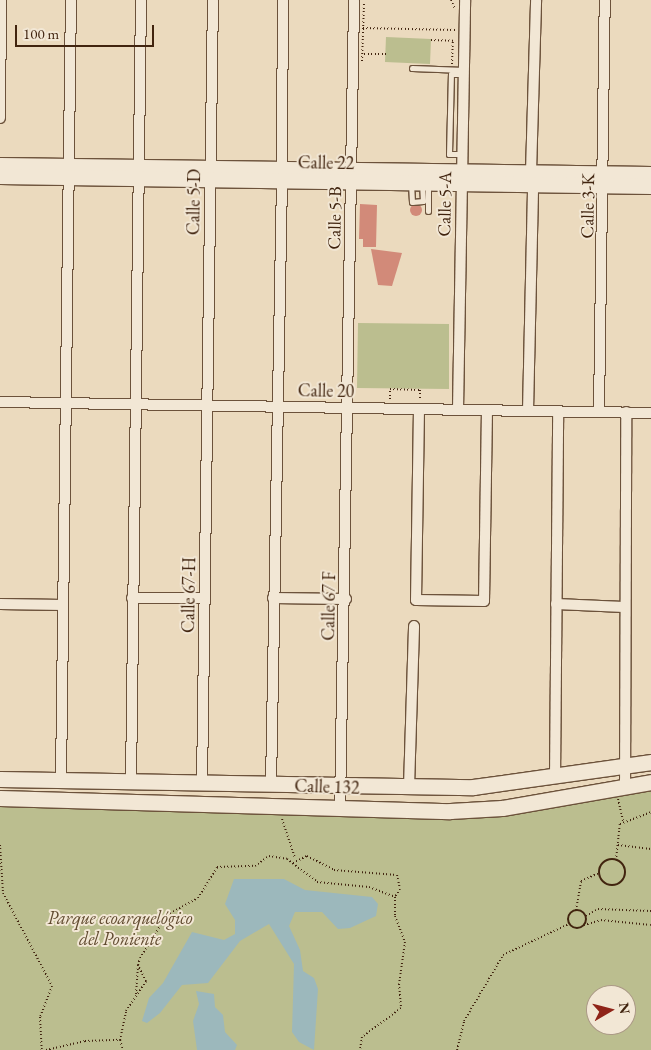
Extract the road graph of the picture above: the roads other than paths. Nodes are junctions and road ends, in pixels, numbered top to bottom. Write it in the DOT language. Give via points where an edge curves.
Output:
graph roads {
  1 [pos="1,0"];
  2 [pos="71,0"];
  3 [pos="141,0"];
  4 [pos="213,0"];
  5 [pos="283,0"];
  6 [pos="354,0"];
  7 [pos="465,0"];
  8 [pos="536,0"];
  9 [pos="605,0"];
  10 [pos="412,68"];
  11 [pos="464,72"];
  12 [pos="0,118"];
  13 [pos="0,165"];
  14 [pos="71,172"];
  15 [pos="141,172"];
  16 [pos="211,174"];
  17 [pos="651,174"];
  18 [pos="282,175"];
  19 [pos="0,176"];
  20 [pos="352,176"];
  21 [pos="462,177"];
  22 [pos="532,178"];
  23 [pos="605,180"];
  24 [pos="420,183"];
  25 [pos="651,186"];
  26 [pos="428,211"];
  27 [pos="0,402"];
  28 [pos="66,403"];
  29 [pos="136,404"];
  30 [pos="206,405"];
  31 [pos="420,405"];
  32 [pos="277,406"];
  33 [pos="347,408"];
  34 [pos="458,409"];
  35 [pos="487,410"];
  36 [pos="528,411"];
  37 [pos="558,411"];
  38 [pos="599,412"];
  39 [pos="626,412"];
  40 [pos="651,413"];
  41 [pos="132,598"];
  42 [pos="205,598"];
  43 [pos="273,598"];
  44 [pos="346,599"];
  45 [pos="0,604"];
  46 [pos="556,604"];
  47 [pos="63,605"];
  48 [pos="624,607"];
  49 [pos="414,626"];
  50 [pos="651,762"];
  51 [pos="625,767"];
  52 [pos="555,777"];
  53 [pos="0,779"];
  54 [pos="61,780"];
  55 [pos="131,783"];
  56 [pos="202,784"];
  57 [pos="341,784"];
  58 [pos="271,785"];
  59 [pos="650,786"];
  60 [pos="409,787"];
  61 [pos="621,788"];
  62 [pos="0,798"];
  63 [pos="340,806"];
  1 -- 12 [label="street"];
  2 -- 14 [label="street"];
  3 -- 15 [label="street"];
  4 -- 16 [label="street, Calle 5-D"];
  5 -- 18 [label="street"];
  6 -- 20 [label="street, Calle 5-B"];
  7 -- 11 [label="street, Calle 5-A"];
  8 -- 22 [label="street"];
  9 -- 23 [label="street, Calle 3-K"];
  10 -- 11 [label="lane"];
  11 -- 21 [label="street, Calle 5-A"];
  13 -- 14 [label="street, Calle 22"];
  14 -- 15 [label="street, Calle 22"];
  14 -- 19 [label="street, Calle 22"];
  14 -- 28 [label="street"];
  15 -- 16 [label="street, Calle 22"];
  15 -- 29 [label="street"];
  16 -- 18 [label="street, Calle 22"];
  16 -- 30 [label="street, Calle 5-D"];
  17 -- 23 [label="street, Calle 22"];
  18 -- 20 [label="street, Calle 22"];
  18 -- 32 [label="street"];
  20 -- 21 [label="street, Calle 22"];
  20 -- 24 [label="street, Calle 22"];
  20 -- 33 [label="street, Calle 5-B"];
  21 -- 22 [label="street, Calle 22"];
  21 -- 24 [label="street, Calle 22"];
  21 -- 34 [label="street, Calle 5-A"];
  22 -- 23 [label="street, Calle 22"];
  22 -- 36 [label="street"];
  23 -- 25 [label="street, Calle 22"];
  23 -- 38 [label="street, Calle 3-K"];
  24 -- 26 [label="lane"];
  27 -- 28 [label="street, Calle 20"];
  28 -- 29 [label="street, Calle 20"];
  28 -- 47 [label="street"];
  29 -- 30 [label="street, Calle 20"];
  29 -- 41 [label="street"];
  30 -- 32 [label="street, Calle 20"];
  30 -- 42 [label="street, Calle 67-H"];
  31 -- 33 [label="street, Calle 20"];
  31 -- 34 [label="street, Calle 20"];
  31 -- 35 [label="street" via="416,600 484,601"];
  32 -- 33 [label="street, Calle 20"];
  32 -- 43 [label="street"];
  33 -- 44 [label="street, Calle 67 F"];
  34 -- 35 [label="street, Calle 20"];
  35 -- 36 [label="street, Calle 20"];
  36 -- 37 [label="street, Calle 20"];
  37 -- 38 [label="street, Calle 20"];
  37 -- 46 [label="street"];
  38 -- 39 [label="street, Calle 20"];
  39 -- 40 [label="street, Calle 20"];
  39 -- 48 [label="street"];
  41 -- 42 [label="street"];
  41 -- 55 [label="street"];
  42 -- 56 [label="street, Calle 67-H"];
  43 -- 44 [label="street"];
  43 -- 58 [label="street"];
  44 -- 57 [label="street, Calle 67 F"];
  45 -- 47 [label="street"];
  46 -- 48 [label="street"];
  46 -- 52 [label="street"];
  47 -- 54 [label="street"];
  48 -- 51 [label="street"];
  49 -- 60 [label="street"];
  50 -- 51 [label="street, Calle 132"];
  51 -- 52 [label="street, Calle 132"];
  51 -- 61 [label="street"];
  52 -- 60 [label="street, Calle 132" via="473,786"];
  53 -- 54 [label="street, Calle 132"];
  54 -- 55 [label="street, Calle 132"];
  55 -- 56 [label="street, Calle 132"];
  56 -- 58 [label="street, Calle 132"];
  57 -- 58 [label="street, Calle 132"];
  57 -- 60 [label="street, Calle 132"];
  57 -- 63 [label="street, Calle 67 F"];
  59 -- 61 [label="street, Calle 132"];
  61 -- 63 [label="street, Calle 132" via="502,808 450,811"];
  62 -- 63 [label="street, Calle 132"];
}
